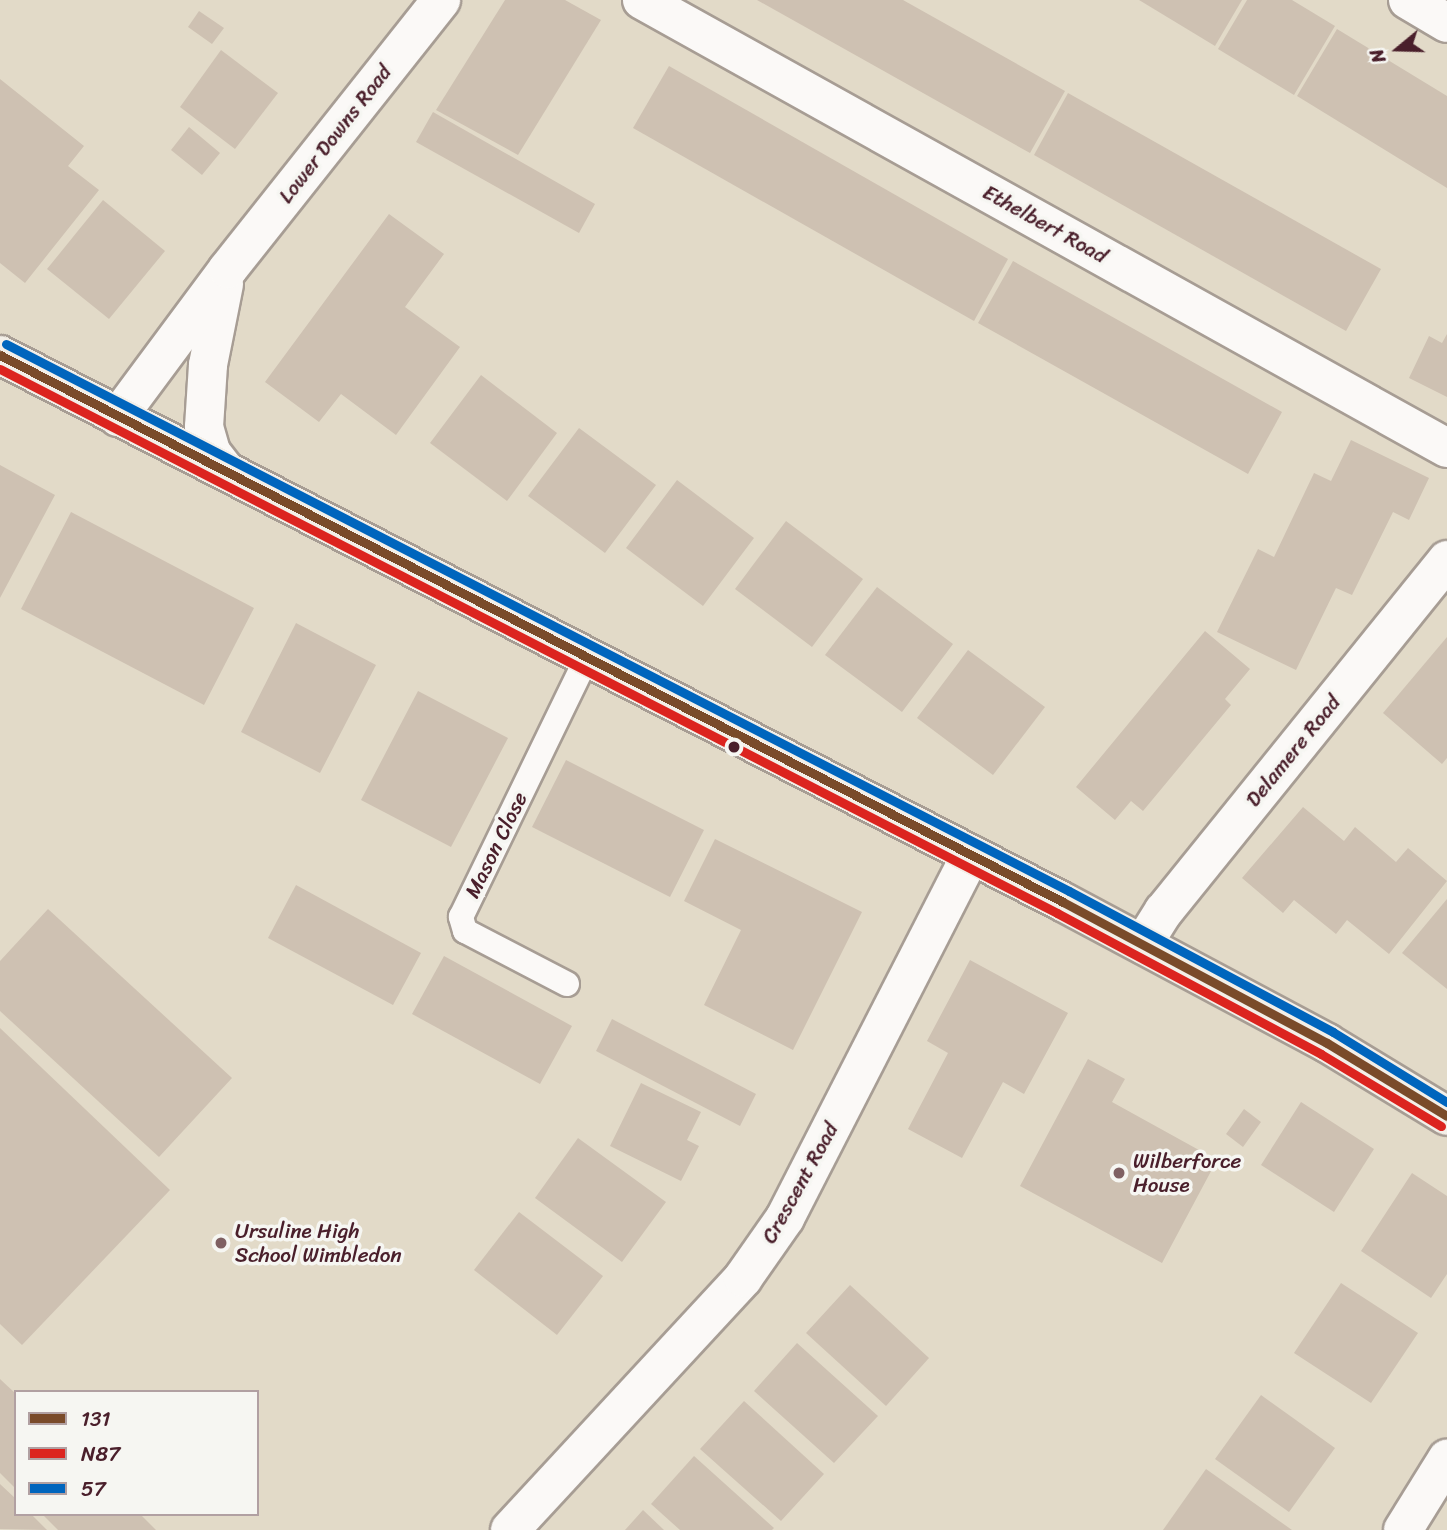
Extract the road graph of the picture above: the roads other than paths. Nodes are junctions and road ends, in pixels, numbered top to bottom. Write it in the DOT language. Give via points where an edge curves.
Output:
graph roads {
  1 [pos="441,0"];
  2 [pos="642,0"];
  3 [pos="1408,0"];
  4 [pos="1447,23"];
  5 [pos="228,269"];
  6 [pos="0,355"];
  7 [pos="118,417"];
  8 [pos="1447,448"];
  9 [pos="225,470"];
  10 [pos="1447,560"];
  11 [pos="587,658"];
  12 [pos="971,855"];
  13 [pos="1143,944"];
  14 [pos="567,984"];
  15 [pos="1447,1116"];
  16 [pos="1447,1459"];
  17 [pos="510,1530"];
  18 [pos="1403,1530"];
  1 -- 5 [label="street, Lower Downs Road"];
  2 -- 8 [label="street, Ethelbert Road"];
  3 -- 4 [label="street"];
  5 -- 7 [label="street, Lower Downs Road"];
  5 -- 9 [label="street, Lower Downs Road" via="204,399 204,428 211,452"];
  6 -- 7 [label="main road"];
  7 -- 9 [label="main road"];
  9 -- 11 [label="main road"];
  10 -- 13 [label="street, Delamere Road" via="1164,911"];
  11 -- 12 [label="main road"];
  11 -- 14 [label="lane, Mason Close" via="461,917 465,931"];
  12 -- 13 [label="main road"];
  12 -- 17 [label="street, Crescent Road" via="785,1218 743,1278"];
  13 -- 15 [label="main road" via="1327,1043"];
  16 -- 18 [label="street"];
}
